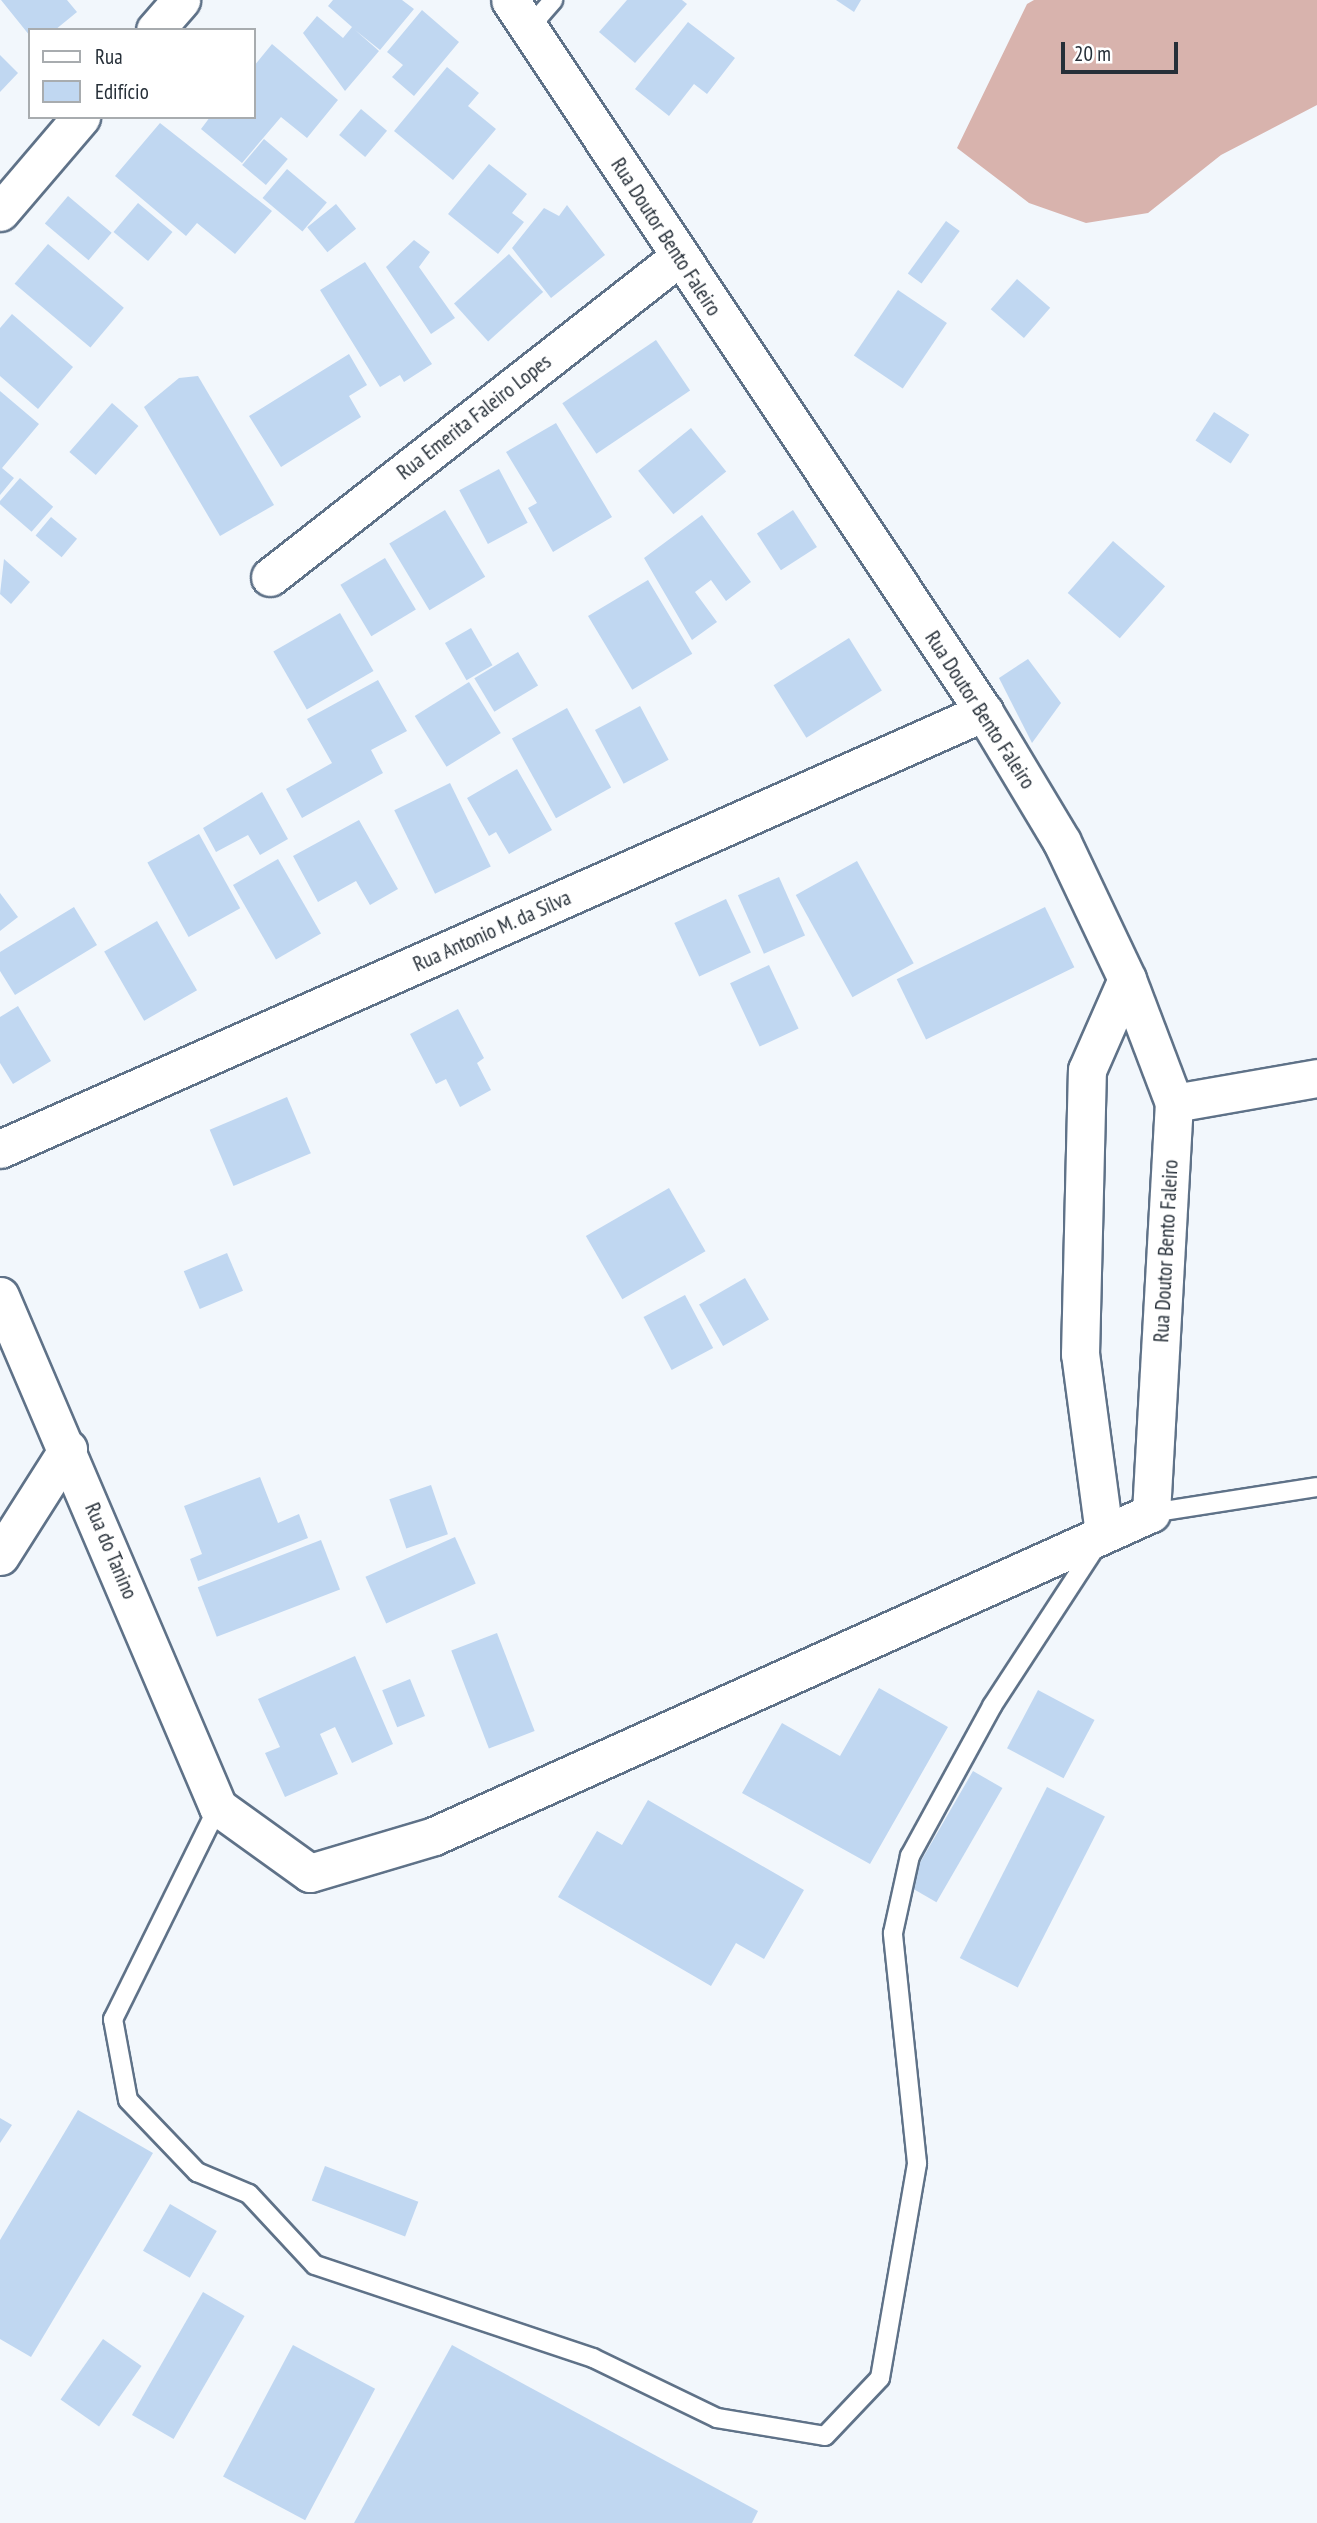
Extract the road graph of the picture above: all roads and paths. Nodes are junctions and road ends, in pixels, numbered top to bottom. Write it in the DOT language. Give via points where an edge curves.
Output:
graph roads {
  1 [pos="181,0"];
  2 [pos="553,0"];
  3 [pos="519,14"];
  4 [pos="157,28"];
  5 [pos="79,119"];
  6 [pos="0,212"];
  7 [pos="679,257"];
  8 [pos="270,577"];
  9 [pos="984,712"];
  10 [pos="1127,979"];
  11 [pos="1317,1078"];
  12 [pos="1174,1103"];
  13 [pos="0,1149"];
  14 [pos="0,1296"];
  15 [pos="68,1449"];
  16 [pos="1317,1488"];
  17 [pos="1151,1513"];
  18 [pos="1104,1534"];
  19 [pos="0,1556"];
  20 [pos="218,1807"];
  1 -- 4 [label="street"];
  2 -- 3 [label="lane"];
  3 -- 7 [label="street, Rua Doutor Bento Faleiro"];
  5 -- 6 [label="street"];
  7 -- 8 [label="street, Rua Emerita Faleiro Lopes"];
  7 -- 9 [label="street, Rua Doutor Bento Faleiro"];
  9 -- 10 [label="street, Rua Doutor Bento Faleiro" via="1062,842"];
  9 -- 13 [label="street, Rua Antonio M. da Silva"];
  10 -- 12 [label="street, Rua Doutor Bento Faleiro"];
  10 -- 18 [label="street" via="1087,1070 1080,1354"];
  11 -- 12 [label="street"];
  12 -- 17 [label="street, Rua Doutor Bento Faleiro"];
  14 -- 15 [label="street, Rua do Tanino"];
  15 -- 19 [label="street"];
  15 -- 20 [label="street, Rua do Tanino"];
  16 -- 17 [label="lane"];
  17 -- 18 [label="street"];
  18 -- 20 [label="street" via="434,1836 310,1872"];
  18 -- 20 [label="lane" via="992,1706 910,1856 893,1933 916,2163 880,2378 825,2436 717,2417 593,2358 315,2265 248,2194 197,2172 128,2100 113,2019"];
}
